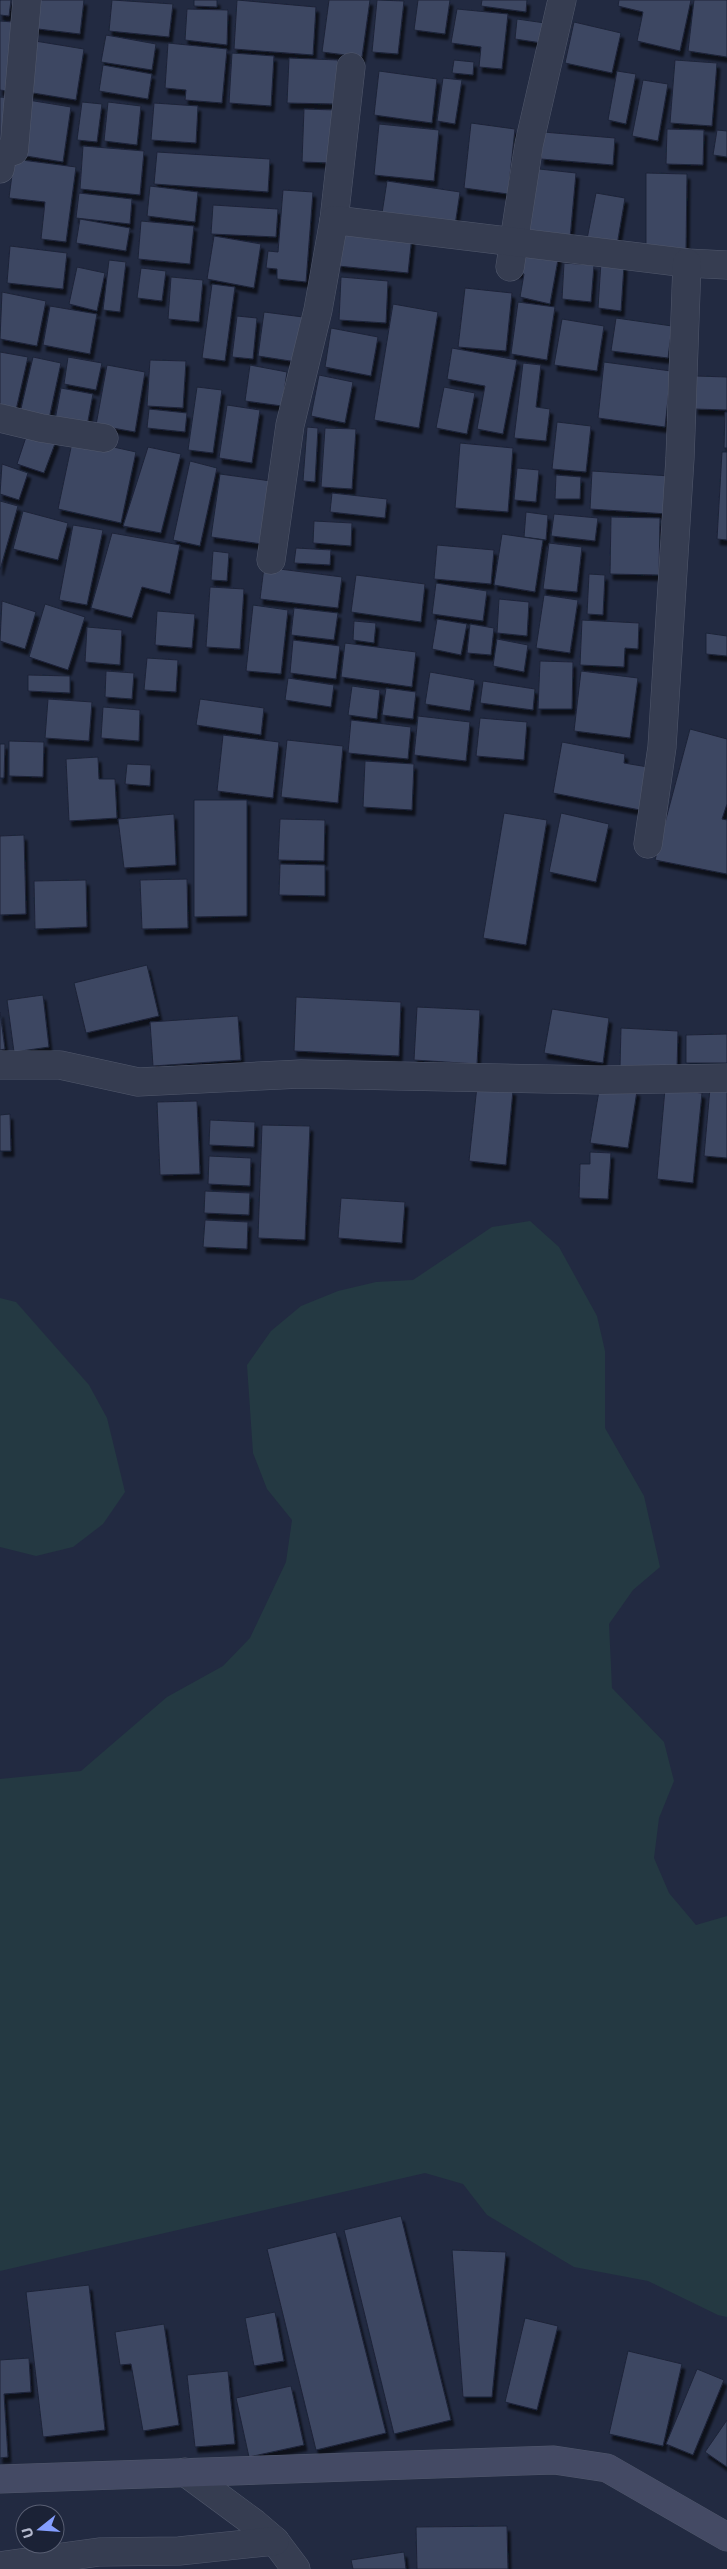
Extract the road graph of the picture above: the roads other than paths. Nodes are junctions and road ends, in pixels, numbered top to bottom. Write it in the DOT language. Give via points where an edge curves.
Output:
graph roads {
  1 [pos="27,0"];
  2 [pos="562,0"];
  3 [pos="351,67"];
  4 [pos="0,169"];
  5 [pos="334,220"];
  6 [pos="512,254"];
  7 [pos="687,263"];
  8 [pos="727,265"];
  9 [pos="0,418"];
  10 [pos="104,438"];
  11 [pos="271,560"];
  12 [pos="648,844"];
  13 [pos="0,1065"];
  14 [pos="727,1078"];
  15 [pos="184,2472"];
  16 [pos="0,2478"];
  17 [pos="727,2537"];
  18 [pos="275,2541"];
  19 [pos="0,2566"];
  20 [pos="296,2569"];
  1 -- 4 [label="street" via="14,151 3,153"];
  2 -- 6 [label="street" via="529,144"];
  3 -- 5 [label="street"];
  5 -- 6 [label="street"];
  5 -- 11 [label="street" via="318,310 290,425"];
  6 -- 7 [label="street"];
  7 -- 8 [label="street"];
  7 -- 12 [label="street" via="680,458 662,746"];
  9 -- 10 [label="street"];
  13 -- 14 [label="street" via="60,1065 138,1082 301,1074 600,1080"];
  15 -- 16 [label="main road"];
  15 -- 17 [label="main road" via="554,2460 607,2468"];
  15 -- 18 [label="street"];
  18 -- 19 [label="street" via="179,2551 99,2552"];
  18 -- 20 [label="street"];
}
